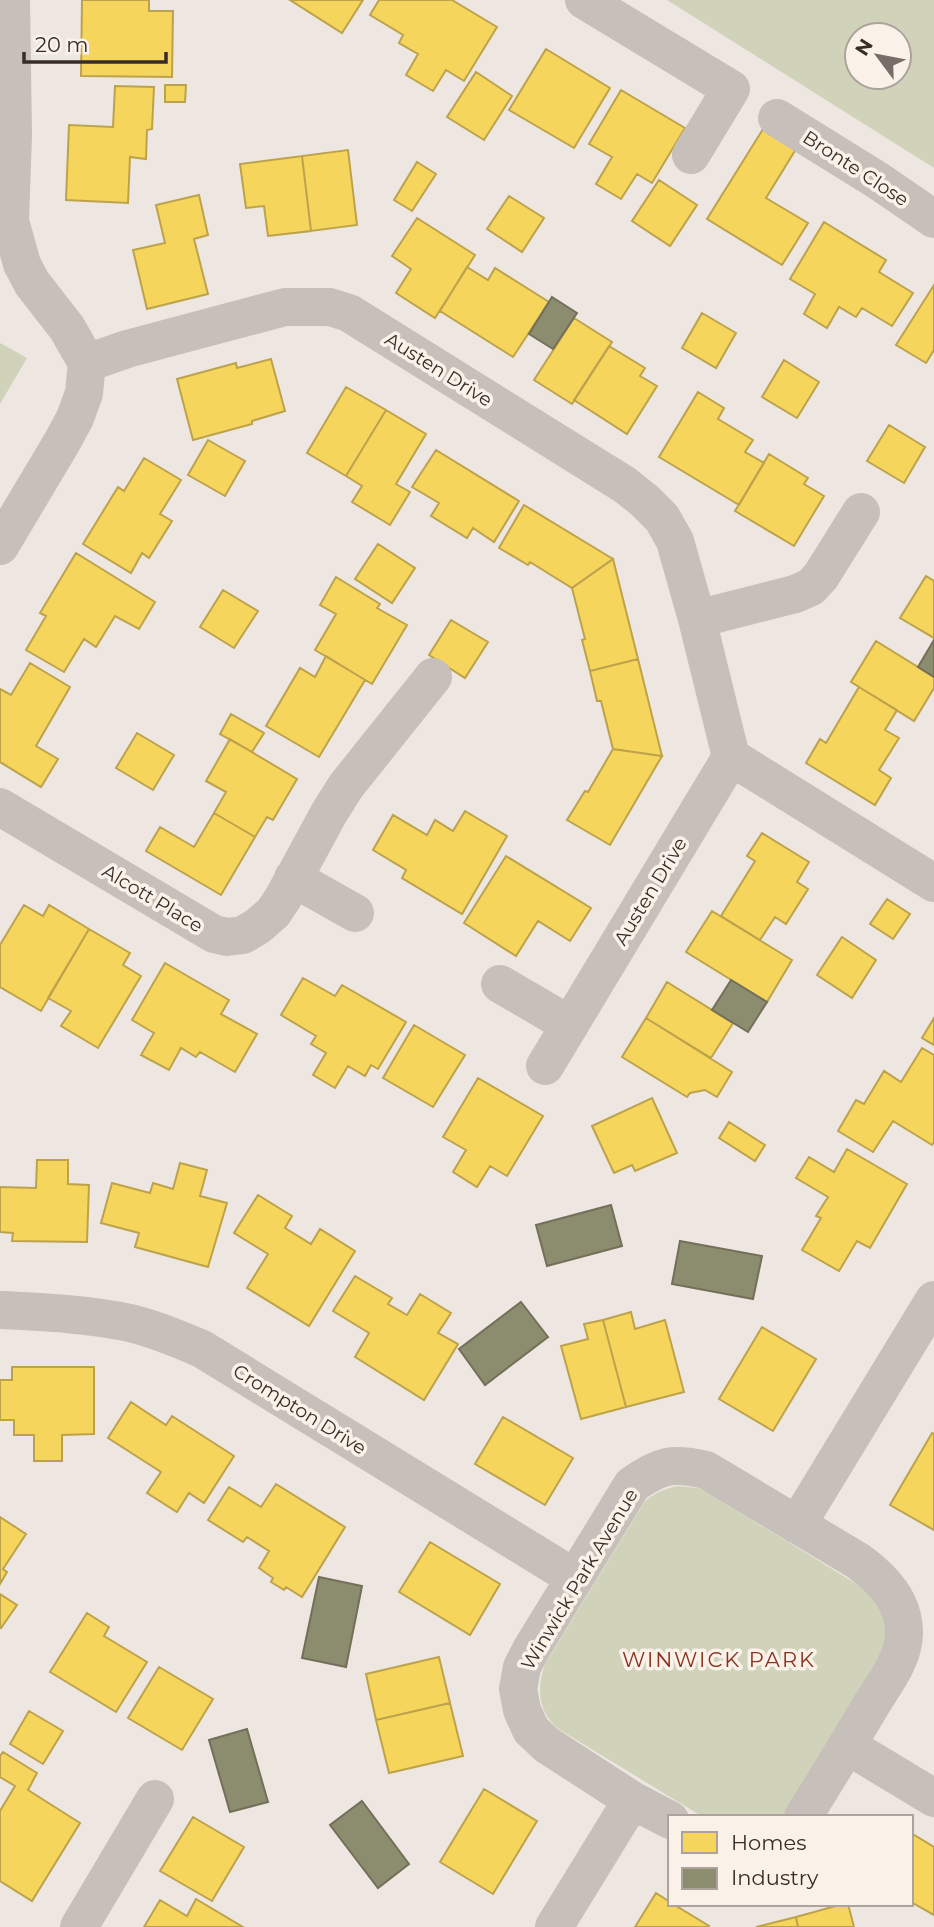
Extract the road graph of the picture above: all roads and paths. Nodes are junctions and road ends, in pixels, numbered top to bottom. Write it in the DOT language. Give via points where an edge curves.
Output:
graph roads {
  1 [pos="11,0"];
  2 [pos="584,0"];
  3 [pos="777,118"];
  4 [pos="691,155"];
  5 [pos="934,219"];
  6 [pos="87,363"];
  7 [pos="860,512"];
  8 [pos="0,546"];
  9 [pos="697,619"];
  10 [pos="433,677"];
  11 [pos="731,757"];
  12 [pos="0,807"];
  13 [pos="293,878"];
  14 [pos="934,883"];
  15 [pos="355,913"];
  16 [pos="500,984"];
  17 [pos="570,1024"];
  18 [pos="545,1066"];
  19 [pos="934,1300"];
  20 [pos="0,1310"];
  21 [pos="797,1525"];
  22 [pos="575,1578"];
  23 [pos="848,1746"];
  24 [pos="934,1798"];
  25 [pos="155,1799"];
  26 [pos="632,1800"];
  27 [pos="804,1815"];
  28 [pos="668,1819"];
  29 [pos="79,1927"];
  30 [pos="554,1927"];
  1 -- 6 [label="street" via="10,221 32,283 68,328"];
  2 -- 4 [label="street" via="731,89"];
  3 -- 5 [label="street, Bronte Close"];
  6 -- 8 [label="street" via="75,418"];
  6 -- 9 [label="street, Austen Drive" via="285,306 330,307 349,313 645,501 675,541"];
  7 -- 9 [label="street" via="811,587"];
  9 -- 11 [label="street, Austen Drive"];
  10 -- 13 [label="street, Alcott Place" via="346,786"];
  11 -- 14 [label="street"];
  11 -- 17 [label="street, Austen Drive"];
  12 -- 13 [label="street, Alcott Place" via="214,934 243,936 258,926 272,913"];
  13 -- 15 [label="street"];
  16 -- 17 [label="street"];
  17 -- 18 [label="street, Austen Drive"];
  19 -- 21 [label="street"];
  20 -- 22 [label="street, Crompton Drive" via="131,1323 202,1349"];
  21 -- 22 [label="street, Winwick Park Avenue" via="706,1471 668,1466 632,1486"];
  21 -- 23 [label="street, Winwick Park Avenue" via="875,1573 892,1592 902,1614 899,1659"];
  22 -- 26 [label="street, Winwick Park Avenue" via="522,1668 518,1689 522,1710 531,1730 547,1745"];
  23 -- 24 [label="street"];
  23 -- 27 [label="street, Winwick Park Avenue"];
  25 -- 29 [label="street"];
  26 -- 28 [label="street, Winwick Park Avenue"];
  26 -- 30 [label="street"];
}
